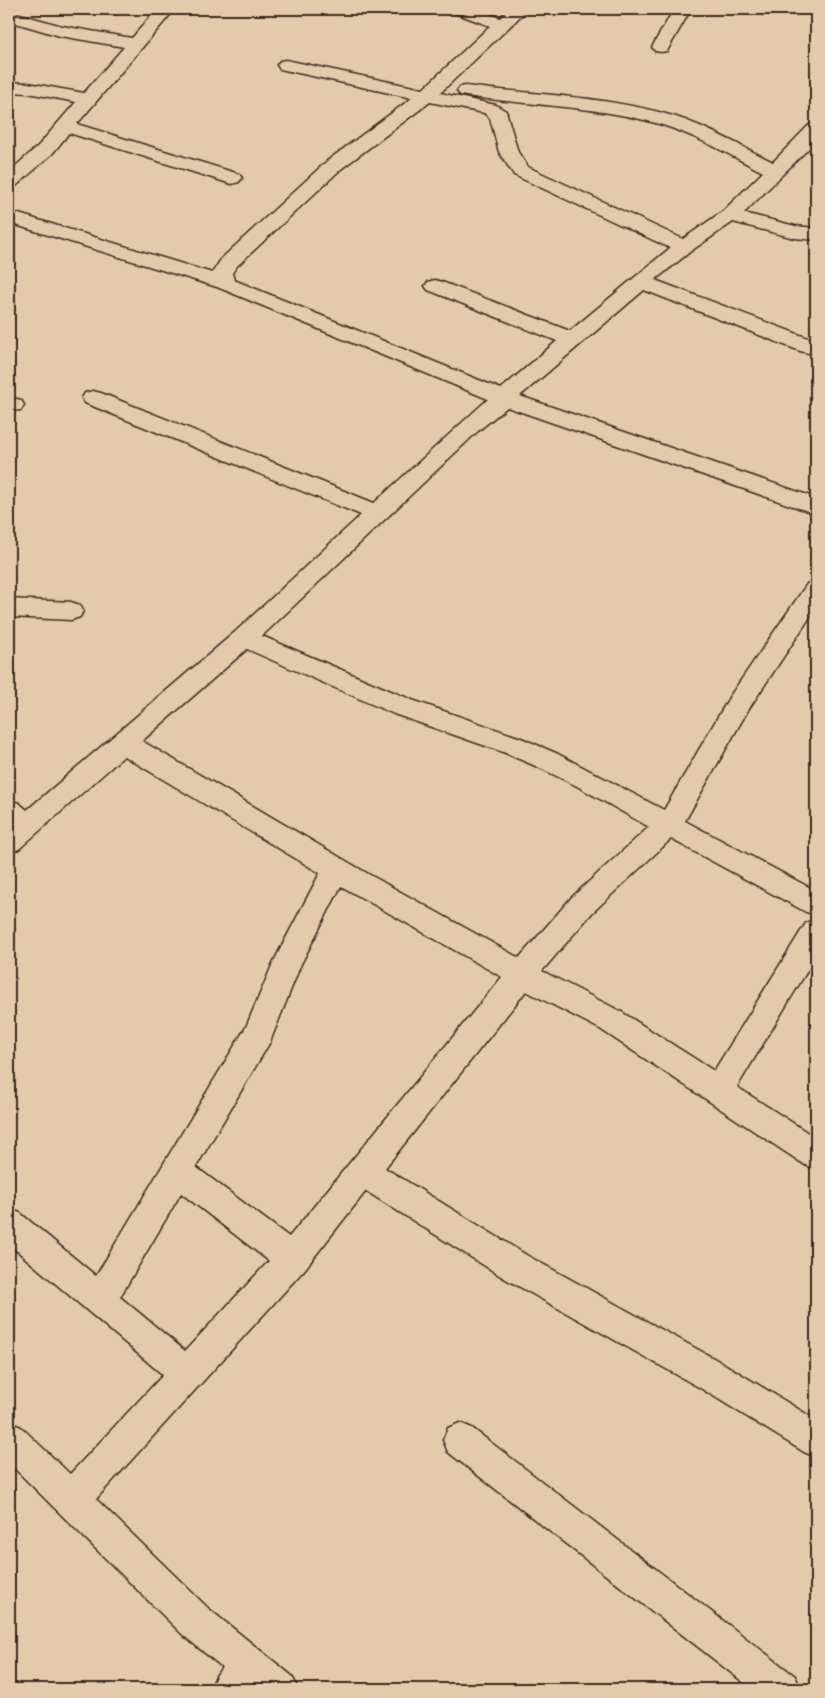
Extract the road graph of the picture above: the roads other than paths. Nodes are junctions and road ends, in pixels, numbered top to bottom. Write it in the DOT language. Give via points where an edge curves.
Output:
graph roads {
  1 [pos="166,9"];
  2 [pos="461,9"];
  3 [pos="519,9"];
  4 [pos="682,9"];
  5 [pos="9,16"];
  6 [pos="503,25"];
  7 [pos="136,44"];
  8 [pos="662,47"];
  9 [pos="286,65"];
  10 [pos="9,87"];
  11 [pos="432,91"];
  12 [pos="88,99"];
  13 [pos="65,126"];
  14 [pos="816,129"];
  15 [pos="776,171"];
  16 [pos="232,178"];
  17 [pos="9,182"];
  18 [pos="730,216"];
  19 [pos="9,217"];
  20 [pos="816,234"];
  21 [pos="684,247"];
  22 [pos="641,282"];
  23 [pos="224,283"];
  24 [pos="435,286"];
  25 [pos="573,340"];
  26 [pos="808,346"];
  27 [pos="93,398"];
  28 [pos="504,398"];
  29 [pos="815,504"];
  30 [pos="377,513"];
  31 [pos="816,590"];
  32 [pos="9,608"];
  33 [pos="71,610"];
  34 [pos="244,638"];
  35 [pos="124,743"];
  36 [pos="669,825"];
  37 [pos="15,826"];
  38 [pos="336,869"];
  39 [pos="816,904"];
  40 [pos="816,931"];
  41 [pos="522,974"];
  42 [pos="719,1090"];
  43 [pos="816,1155"];
  44 [pos="177,1172"];
  45 [pos="363,1172"];
  46 [pos="9,1224"];
  47 [pos="292,1259"];
  48 [pos="100,1300"];
  49 [pos="187,1374"];
  50 [pos="9,1439"];
  51 [pos="460,1440"];
  52 [pos="816,1440"];
  53 [pos="71,1500"];
  54 [pos="238,1677"];
  55 [pos="279,1689"];
  56 [pos="782,1689"];
  1 -- 7 [label="street"];
  2 -- 6 [label="street"];
  3 -- 6 [label="street"];
  4 -- 8 [label="street"];
  5 -- 7 [label="street" via="60,31"];
  6 -- 11 [label="street"];
  7 -- 12 [label="street"];
  9 -- 11 [label="street"];
  10 -- 12 [label="street"];
  11 -- 15 [label="street" via="619,109 650,116 693,130"];
  11 -- 21 [label="street" via="490,109 499,115 508,154 521,171"];
  11 -- 23 [label="street" via="334,165 300,195 230,262 222,273"];
  12 -- 13 [label="street"];
  13 -- 16 [label="street"];
  13 -- 17 [label="street" via="45,150"];
  14 -- 15 [label="street"];
  15 -- 18 [label="street"];
  18 -- 20 [label="street" via="794,232"];
  18 -- 21 [label="street"];
  19 -- 23 [label="street"];
  21 -- 22 [label="street"];
  22 -- 25 [label="street"];
  22 -- 26 [label="street"];
  23 -- 28 [label="street"];
  24 -- 25 [label="street"];
  25 -- 28 [label="street"];
  27 -- 30 [label="street"];
  28 -- 29 [label="street"];
  28 -- 30 [label="street"];
  30 -- 34 [label="street"];
  31 -- 36 [label="street" via="739,703"];
  32 -- 33 [label="street"];
  34 -- 35 [label="street"];
  34 -- 36 [label="street" via="403,707 512,745 586,778"];
  35 -- 37 [label="street"];
  35 -- 38 [label="street"];
  36 -- 39 [label="street"];
  36 -- 41 [label="street" via="582,905"];
  38 -- 41 [label="street"];
  38 -- 44 [label="street" via="287,963 259,1032"];
  40 -- 42 [label="street"];
  41 -- 42 [label="street" via="610,1020"];
  41 -- 45 [label="street"];
  42 -- 43 [label="street"];
  44 -- 47 [label="street"];
  44 -- 48 [label="street"];
  45 -- 47 [label="street"];
  45 -- 52 [label="street" via="516,1266 714,1377"];
  46 -- 48 [label="street"];
  47 -- 49 [label="street"];
  48 -- 49 [label="street"];
  49 -- 53 [label="street"];
  50 -- 53 [label="street"];
  51 -- 56 [label="street"];
  53 -- 54 [label="street" via="196,1622"];
  54 -- 55 [label="street"];
}
